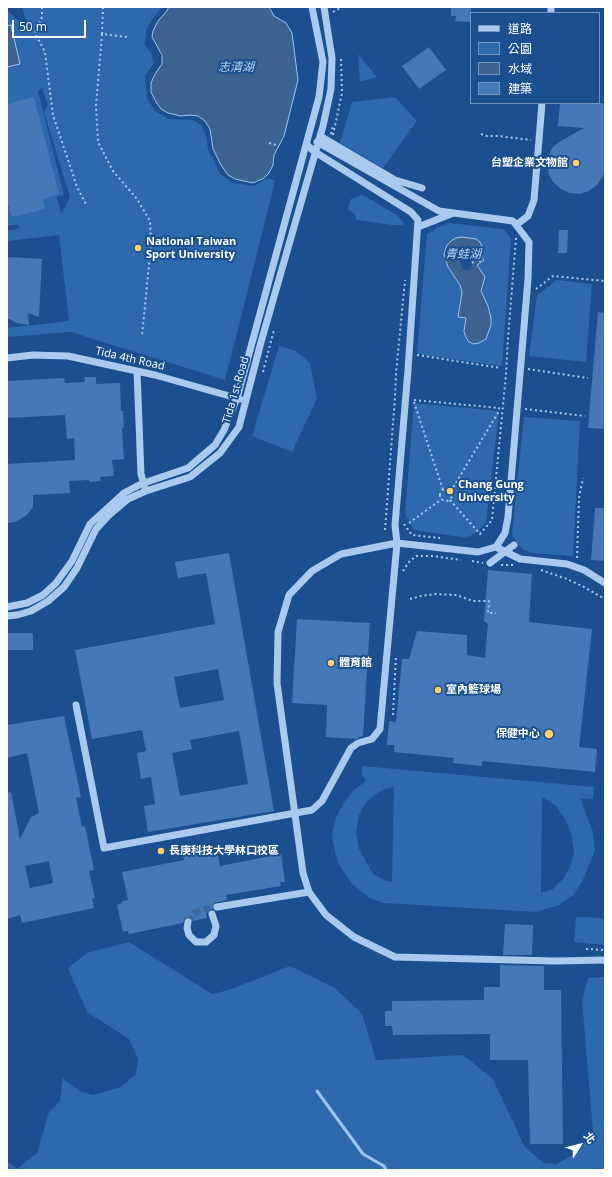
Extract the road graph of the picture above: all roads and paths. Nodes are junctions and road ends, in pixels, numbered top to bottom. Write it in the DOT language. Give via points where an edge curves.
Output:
graph roads {
  1 [pos="42,7"];
  2 [pos="103,7"];
  3 [pos="313,7"];
  4 [pos="324,7"];
  5 [pos="342,7"];
  6 [pos="334,19"];
  7 [pos="102,34"];
  8 [pos="127,37"];
  9 [pos="340,54"];
  10 [pos="542,104"];
  11 [pos="481,134"];
  12 [pos="319,139"];
  13 [pos="539,141"];
  14 [pos="269,143"];
  15 [pos="307,145"];
  16 [pos="279,146"];
  17 [pos="330,146"];
  18 [pos="315,152"];
  19 [pos="324,166"];
  20 [pos="422,188"];
  21 [pos="87,206"];
  22 [pos="453,213"];
  23 [pos="516,225"];
  24 [pos="418,227"];
  25 [pos="514,234"];
  26 [pos="481,262"];
  27 [pos="472,263"];
  28 [pos="405,279"];
  29 [pos="605,281"];
  30 [pos="533,291"];
  31 [pos="142,336"];
  32 [pos="414,355"];
  33 [pos="7,358"];
  34 [pos="501,368"];
  35 [pos="520,368"];
  36 [pos="137,371"];
  37 [pos="588,378"];
  38 [pos="237,398"];
  39 [pos="246,400"];
  40 [pos="414,400"];
  41 [pos="411,404"];
  42 [pos="517,408"];
  43 [pos="585,416"];
  44 [pos="583,478"];
  45 [pos="143,484"];
  46 [pos="442,490"];
  47 [pos="146,491"];
  48 [pos="451,491"];
  49 [pos="442,499"];
  50 [pos="450,500"];
  51 [pos="403,522"];
  52 [pos="409,523"];
  53 [pos="385,530"];
  54 [pos="445,539"];
  55 [pos="397,544"];
  56 [pos="514,545"];
  57 [pos="496,547"];
  58 [pos="572,559"];
  59 [pos="490,563"];
  60 [pos="516,565"];
  61 [pos="537,569"];
  62 [pos="402,573"];
  63 [pos="605,583"];
  64 [pos="410,599"];
  65 [pos="605,599"];
  66 [pos="7,607"];
  67 [pos="496,613"];
  68 [pos="7,616"];
  69 [pos="396,650"];
  70 [pos="76,706"];
  71 [pos="394,715"];
  72 [pos="296,813"];
  73 [pos="309,892"];
  74 [pos="217,907"];
  75 [pos="212,914"];
  76 [pos="188,922"];
  77 [pos="586,949"];
  78 [pos="605,950"];
  79 [pos="605,960"];
  1 -- 21 [label="path" via="42,16 35,33 45,52 53,116 77,187"];
  2 -- 7 [label="path"];
  3 -- 15 [label="street, Tida 1st Road" via="323,62 319,97"];
  4 -- 12 [label="street, Tida 1st Road" via="332,58 331,89"];
  5 -- 6 [label="path" via="332,12"];
  7 -- 8 [label="path"];
  7 -- 31 [label="path" via="96,105 98,142 113,171 150,221 151,244"];
  9 -- 17 [label="path" via="342,93"];
  10 -- 13 [label="street"];
  11 -- 13 [label="path"];
  12 -- 15 [label="street"];
  12 -- 18 [label="street, Tida 1st Road"];
  12 -- 20 [label="street" via="395,180"];
  12 -- 22 [label="street" via="439,211"];
  13 -- 23 [label="street" via="534,200 528,216"];
  14 -- 16 [label="path"];
  15 -- 18 [label="street"];
  15 -- 38 [label="street, Tida 1st Road"];
  17 -- 19 [label="street"];
  18 -- 24 [label="street" via="411,212 418,220"];
  18 -- 39 [label="street, Tida 1st Road"];
  22 -- 23 [label="street" via="513,221"];
  22 -- 24 [label="street"];
  23 -- 35 [label="street" via="529,242"];
  24 -- 55 [label="street" via="395,525"];
  25 -- 50 [label="path" via="516,249 492,520 480,534"];
  26 -- 27 [label="path" via="478,258"];
  28 -- 53 [label="path"];
  29 -- 30 [label="path" via="553,276"];
  32 -- 34 [label="path"];
  33 -- 36 [label="street, Tida 4th Road" via="68,356"];
  35 -- 37 [label="path"];
  35 -- 42 [label="street"];
  36 -- 38 [label="street, Tida 4th Road"];
  36 -- 45 [label="street" via="139,452"];
  38 -- 39 [label="street, Tida 4th Road"];
  38 -- 45 [label="street, Tida 1st Road" via="215,445 188,468"];
  39 -- 47 [label="street, Tida 1st Road" via="239,427 220,453 190,477"];
  40 -- 41 [label="path"];
  40 -- 46 [label="path"];
  40 -- 48 [label="path" via="499,408"];
  42 -- 43 [label="path"];
  42 -- 57 [label="street" via="508,517 505,533"];
  44 -- 58 [label="path" via="579,498 577,559"];
  45 -- 47 [label="street"];
  45 -- 66 [label="street, Tida 1st Road" via="124,493 90,524 72,561 56,583 43,595 27,603"];
  46 -- 48 [label="path"];
  46 -- 49 [label="path"];
  47 -- 68 [label="street, Tida 1st Road" via="128,500 96,529 77,568 64,587 31,611"];
  48 -- 50 [label="path"];
  49 -- 50 [label="path"];
  49 -- 52 [label="path"];
  51 -- 54 [label="path" via="412,535"];
  55 -- 57 [label="street" via="478,552"];
  55 -- 72 [label="street" via="380,729 372,740 358,743 351,748 322,801 312,810"];
  55 -- 72 [label="street" via="341,554 312,571 289,595 278,632 277,683"];
  56 -- 59 [label="street"];
  57 -- 63 [label="street" via="520,559 567,564 584,570"];
  59 -- 60 [label="path"];
  59 -- 62 [label="path" via="416,556"];
  61 -- 65 [label="path" via="572,581"];
  64 -- 67 [label="path" via="434,594 456,595 473,601 489,601 488,613"];
  69 -- 71 [label="path"];
  70 -- 72 [label="street" via="104,848"];
  72 -- 73 [label="street" via="303,873"];
  73 -- 74 [label="street"];
  73 -- 79 [label="street" via="326,915 354,937 395,957"];
  75 -- 76 [label="street" via="216,926 214,935 206,942 196,942 189,935"];
  77 -- 78 [label="path"];
}
